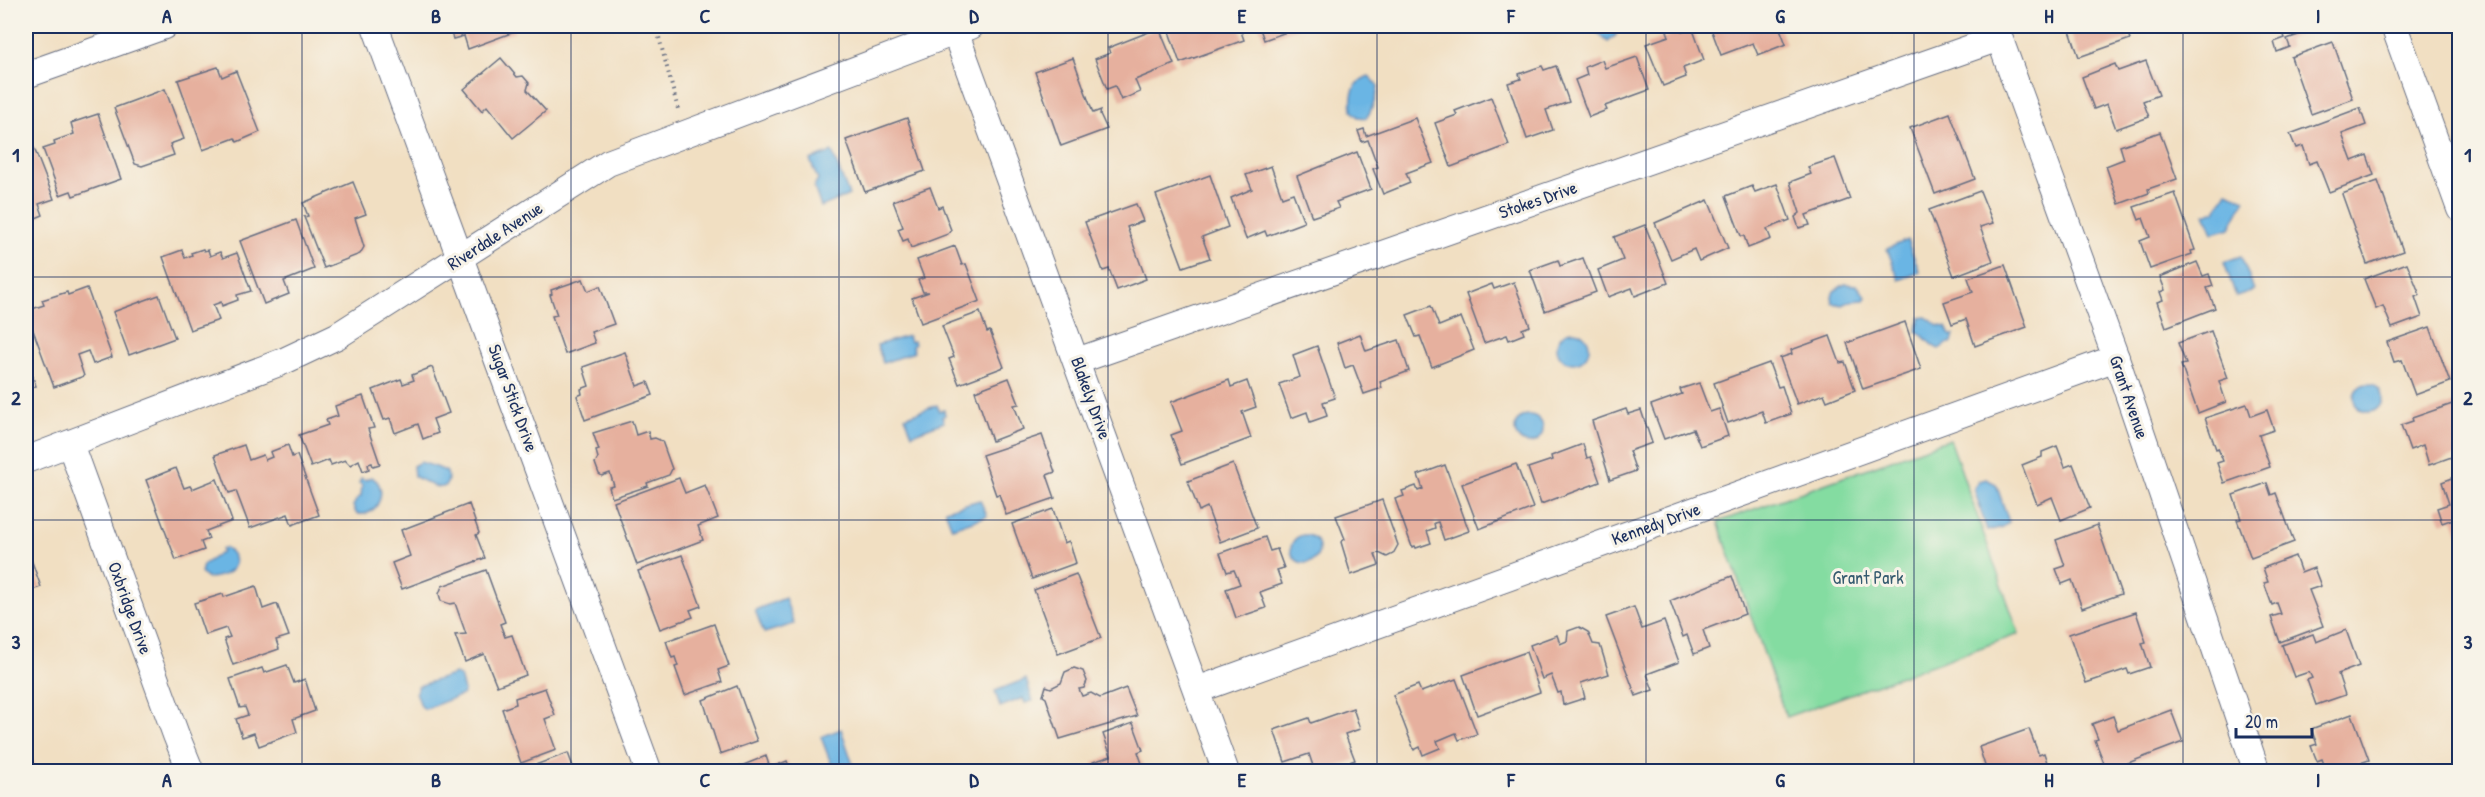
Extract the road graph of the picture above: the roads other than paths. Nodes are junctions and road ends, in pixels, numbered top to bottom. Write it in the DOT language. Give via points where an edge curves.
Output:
graph roads {
  1 [pos="164,26"];
  2 [pos="375,26"];
  3 [pos="2394,26"];
  4 [pos="959,28"];
  5 [pos="1997,32"];
  6 [pos="26,75"];
  7 [pos="2460,209"];
  8 [pos="462,258"];
  9 [pos="2116,358"];
  10 [pos="1077,361"];
  11 [pos="70,444"];
  12 [pos="26,460"];
  13 [pos="1197,690"];
  14 [pos="191,771"];
  15 [pos="649,771"];
  16 [pos="1226,771"];
  17 [pos="2257,771"];
  1 -- 6 [label="street"];
  2 -- 8 [label="street, Sugar Stick Drive"];
  3 -- 7 [label="street"];
  4 -- 8 [label="street, Riverdale Avenue" via="608,163"];
  4 -- 10 [label="street, Blakely Drive"];
  5 -- 9 [label="street, Grant Avenue"];
  5 -- 10 [label="street, Stokes Drive"];
  8 -- 11 [label="street, Riverdale Avenue" via="337,336 284,361"];
  8 -- 15 [label="street, Sugar Stick Drive"];
  9 -- 13 [label="street, Kennedy Drive"];
  9 -- 17 [label="street, Grant Avenue"];
  10 -- 13 [label="street, Blakely Drive"];
  11 -- 12 [label="street, Riverdale Avenue"];
  11 -- 14 [label="street, Oxbridge Drive"];
  13 -- 16 [label="street, Blakely Drive"];
}
